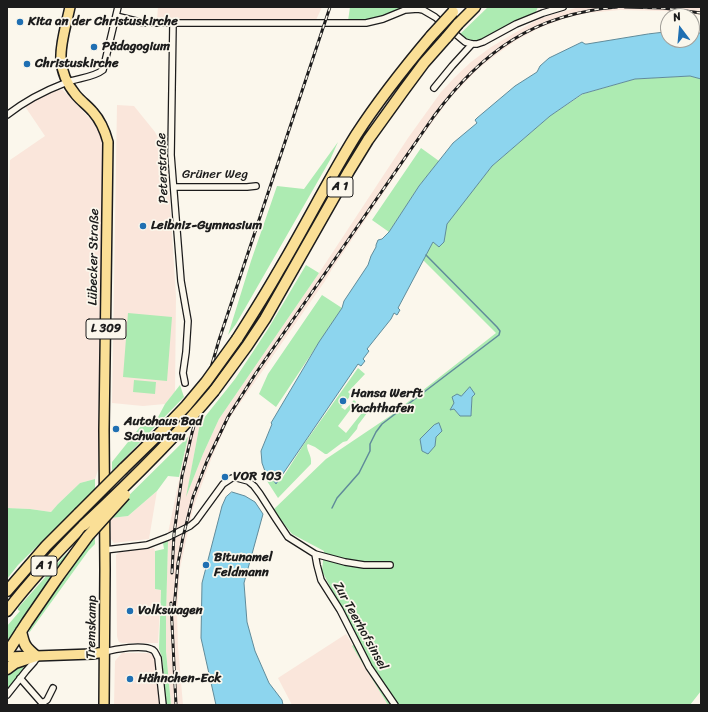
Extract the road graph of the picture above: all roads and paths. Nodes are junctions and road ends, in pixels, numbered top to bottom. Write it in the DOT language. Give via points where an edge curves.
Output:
graph roads {
  1 [pos="70,7"];
  2 [pos="118,7"];
  3 [pos="475,7"];
  4 [pos="563,7"];
  5 [pos="455,10"];
  6 [pos="116,16"];
  7 [pos="173,23"];
  8 [pos="472,44"];
  9 [pos="67,82"];
  10 [pos="434,88"];
  11 [pos="7,115"];
  12 [pos="174,186"];
  13 [pos="256,186"];
  14 [pos="185,383"];
  15 [pos="130,482"];
  16 [pos="105,550"];
  17 [pos="315,554"];
  18 [pos="390,565"];
  19 [pos="7,591"];
  20 [pos="7,611"];
  21 [pos="21,630"];
  22 [pos="104,652"];
  23 [pos="7,653"];
  24 [pos="37,656"];
  25 [pos="7,657"];
  26 [pos="7,669"];
  27 [pos="20,678"];
  28 [pos="53,688"];
  29 [pos="7,695"];
  30 [pos="45,704"];
  31 [pos="104,705"];
  32 [pos="163,705"];
  33 [pos="395,705"];
  1 -- 9 [label="main road, L 309" via="60,53 60,62"];
  2 -- 6 [label="street"];
  3 -- 15 [label="highway, A 1, bridge" via="424,63 368,140 247,346 196,413"];
  4 -- 8 [label="street" via="516,24 483,42"];
  5 -- 19 [label="highway, A 1, bridge" via="411,60 356,135 279,272 206,382 160,433 46,546"];
  6 -- 7 [label="street" via="144,23"];
  6 -- 9 [label="street" via="103,70 99,74"];
  7 -- 8 [label="street" via="366,23 405,10 418,9 435,17 465,42"];
  7 -- 12 [label="street, Peterstraße" via="171,155"];
  8 -- 10 [label="street"];
  9 -- 11 [label="street" via="21,104"];
  9 -- 16 [label="main road, Lübecker Straße / L 309" via="98,119 108,142"];
  12 -- 13 [label="street, Grüner Weg"];
  12 -- 14 [label="street, Peterstraße" via="181,281 188,321 183,373"];
  15 -- 20 [label="highway, A 1, bridge" via="53,557"];
  15 -- 21 [label="highway, bridge" via="124,495 88,536"];
  16 -- 17 [label="street, Zur Teerhofsinsel" via="147,545 190,526 223,484 237,478 254,486 288,537"];
  16 -- 22 [label="main road, Tremskamp / L 309"];
  17 -- 18 [label="street, Zur Teerhofsinsel" via="364,565"];
  17 -- 33 [label="street, Zur Teerhofsinsel" via="321,580 340,610 369,667"];
  21 -- 23 [label="highway"];
  21 -- 24 [label="highway" via="24,644"];
  22 -- 24 [label="main road"];
  22 -- 31 [label="main road, Tremskamp / L 309"];
  22 -- 32 [label="street" via="122,648 151,649 155,652 158,658"];
  24 -- 25 [label="main road"];
  24 -- 26 [label="highway" via="14,663"];
  24 -- 27 [label="street"];
  27 -- 29 [label="street"];
  27 -- 30 [label="street"];
  28 -- 30 [label="street"];
}
